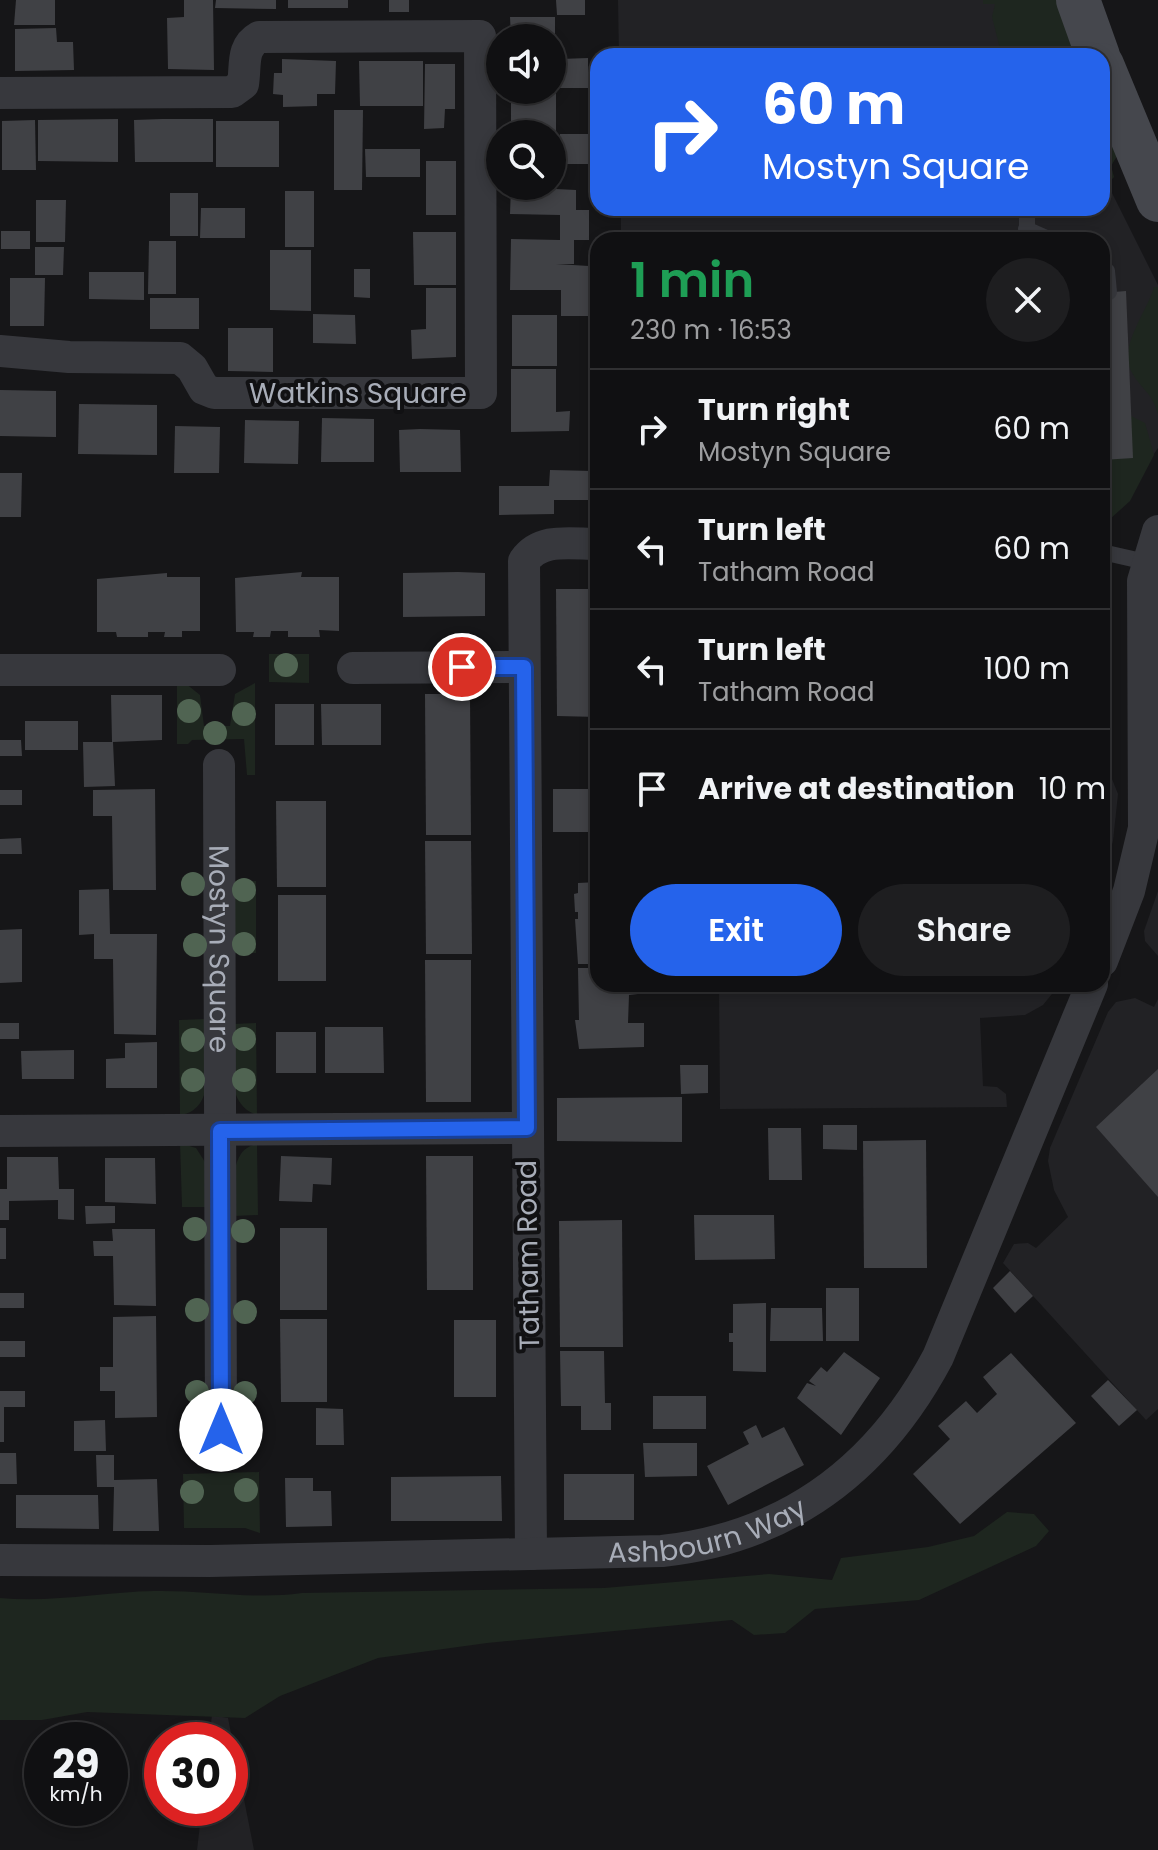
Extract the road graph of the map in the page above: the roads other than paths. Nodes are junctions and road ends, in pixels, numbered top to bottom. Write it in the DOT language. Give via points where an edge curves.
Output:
graph roads {
  1 [pos="1078,0"];
  2 [pos="1095,48"];
  3 [pos="1110,84"];
  4 [pos="0,93"];
  5 [pos="1158,200"];
  6 [pos="0,351"];
  7 [pos="1158,531"];
  8 [pos="590,544"];
  9 [pos="1110,554"];
  10 [pos="1146,562"];
  11 [pos="524,667"];
  12 [pos="353,668"];
  13 [pos="0,670"];
  14 [pos="220,670"];
  15 [pos="219,765"];
  16 [pos="1110,940"];
  17 [pos="1089,992"];
  18 [pos="527,1128"];
  19 [pos="0,1131"];
  20 [pos="220,1131"];
  21 [pos="221,1430"];
  22 [pos="531,1554"];
  23 [pos="0,1560"];
  1 -- 2 [label="main road"];
  3 -- 5 [label="main road"];
  4 -- 6 [label="street, Watkins Square" via="232,92 243,84 245,54 259,37 480,36 481,393 214,393 204,389 180,358"];
  7 -- 10 [label="street"];
  8 -- 11 [label="street, Tatham Road" via="542,544 524,561"];
  9 -- 10 [label="lane"];
  10 -- 16 [label="street" via="1144,828"];
  11 -- 12 [label="street"];
  11 -- 18 [label="street, Tatham Road"];
  13 -- 14 [label="street"];
  15 -- 20 [label="street, Mostyn Square"];
  17 -- 22 [label="street, Ashbourn Way" via="938,1357 911,1404 861,1463 782,1517 727,1540 662,1551"];
  18 -- 20 [label="street"];
  18 -- 22 [label="street, Tatham Road"];
  19 -- 20 [label="street"];
  20 -- 21 [label="street, Mostyn Square"];
  22 -- 23 [label="street, Ashbourn Way"];
}
